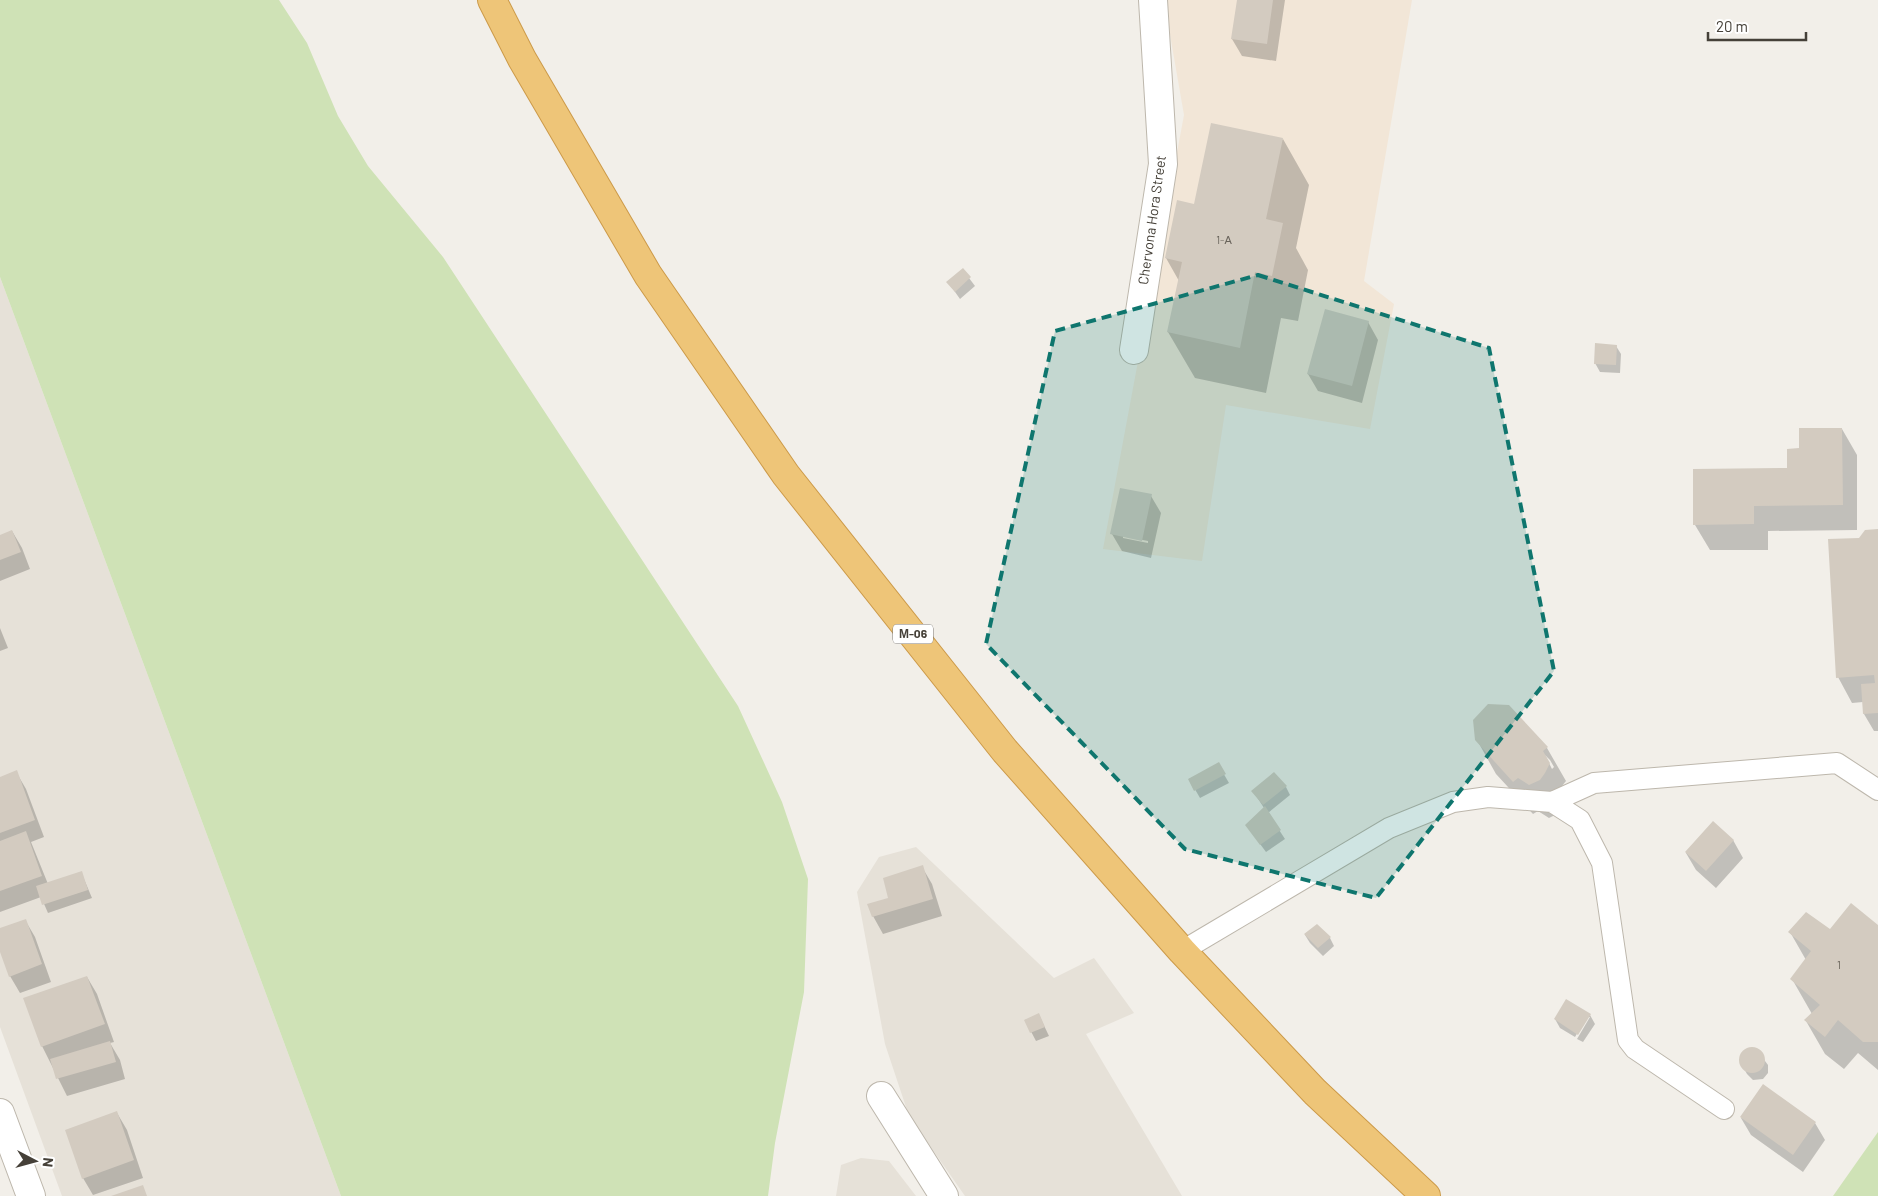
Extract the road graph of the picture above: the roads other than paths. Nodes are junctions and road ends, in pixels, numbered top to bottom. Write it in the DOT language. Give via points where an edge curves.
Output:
graph roads {
  1 [pos="492,0"];
  2 [pos="1153,0"];
  3 [pos="1134,350"];
  4 [pos="1878,790"];
  5 [pos="1552,802"];
  6 [pos="1182,951"];
  7 [pos="881,1096"];
  8 [pos="1724,1109"];
  9 [pos="0,1113"];
  10 [pos="31,1196"];
  11 [pos="944,1196"];
  12 [pos="1426,1196"];
  1 -- 6 [label="highway, М-06" via="522,59 648,275 786,475 1005,751"];
  2 -- 3 [label="street, Chervona Hora Street" via="1163,164"];
  4 -- 5 [label="lane" via="1837,763 1594,783"];
  5 -- 6 [label="lane" via="1488,797 1452,802 1389,828"];
  5 -- 8 [label="lane" via="1580,820 1602,863 1628,1040 1635,1049"];
  6 -- 12 [label="highway, М-06" via="1315,1092"];
  7 -- 11 [label="street"];
  9 -- 10 [label="street"];
}
